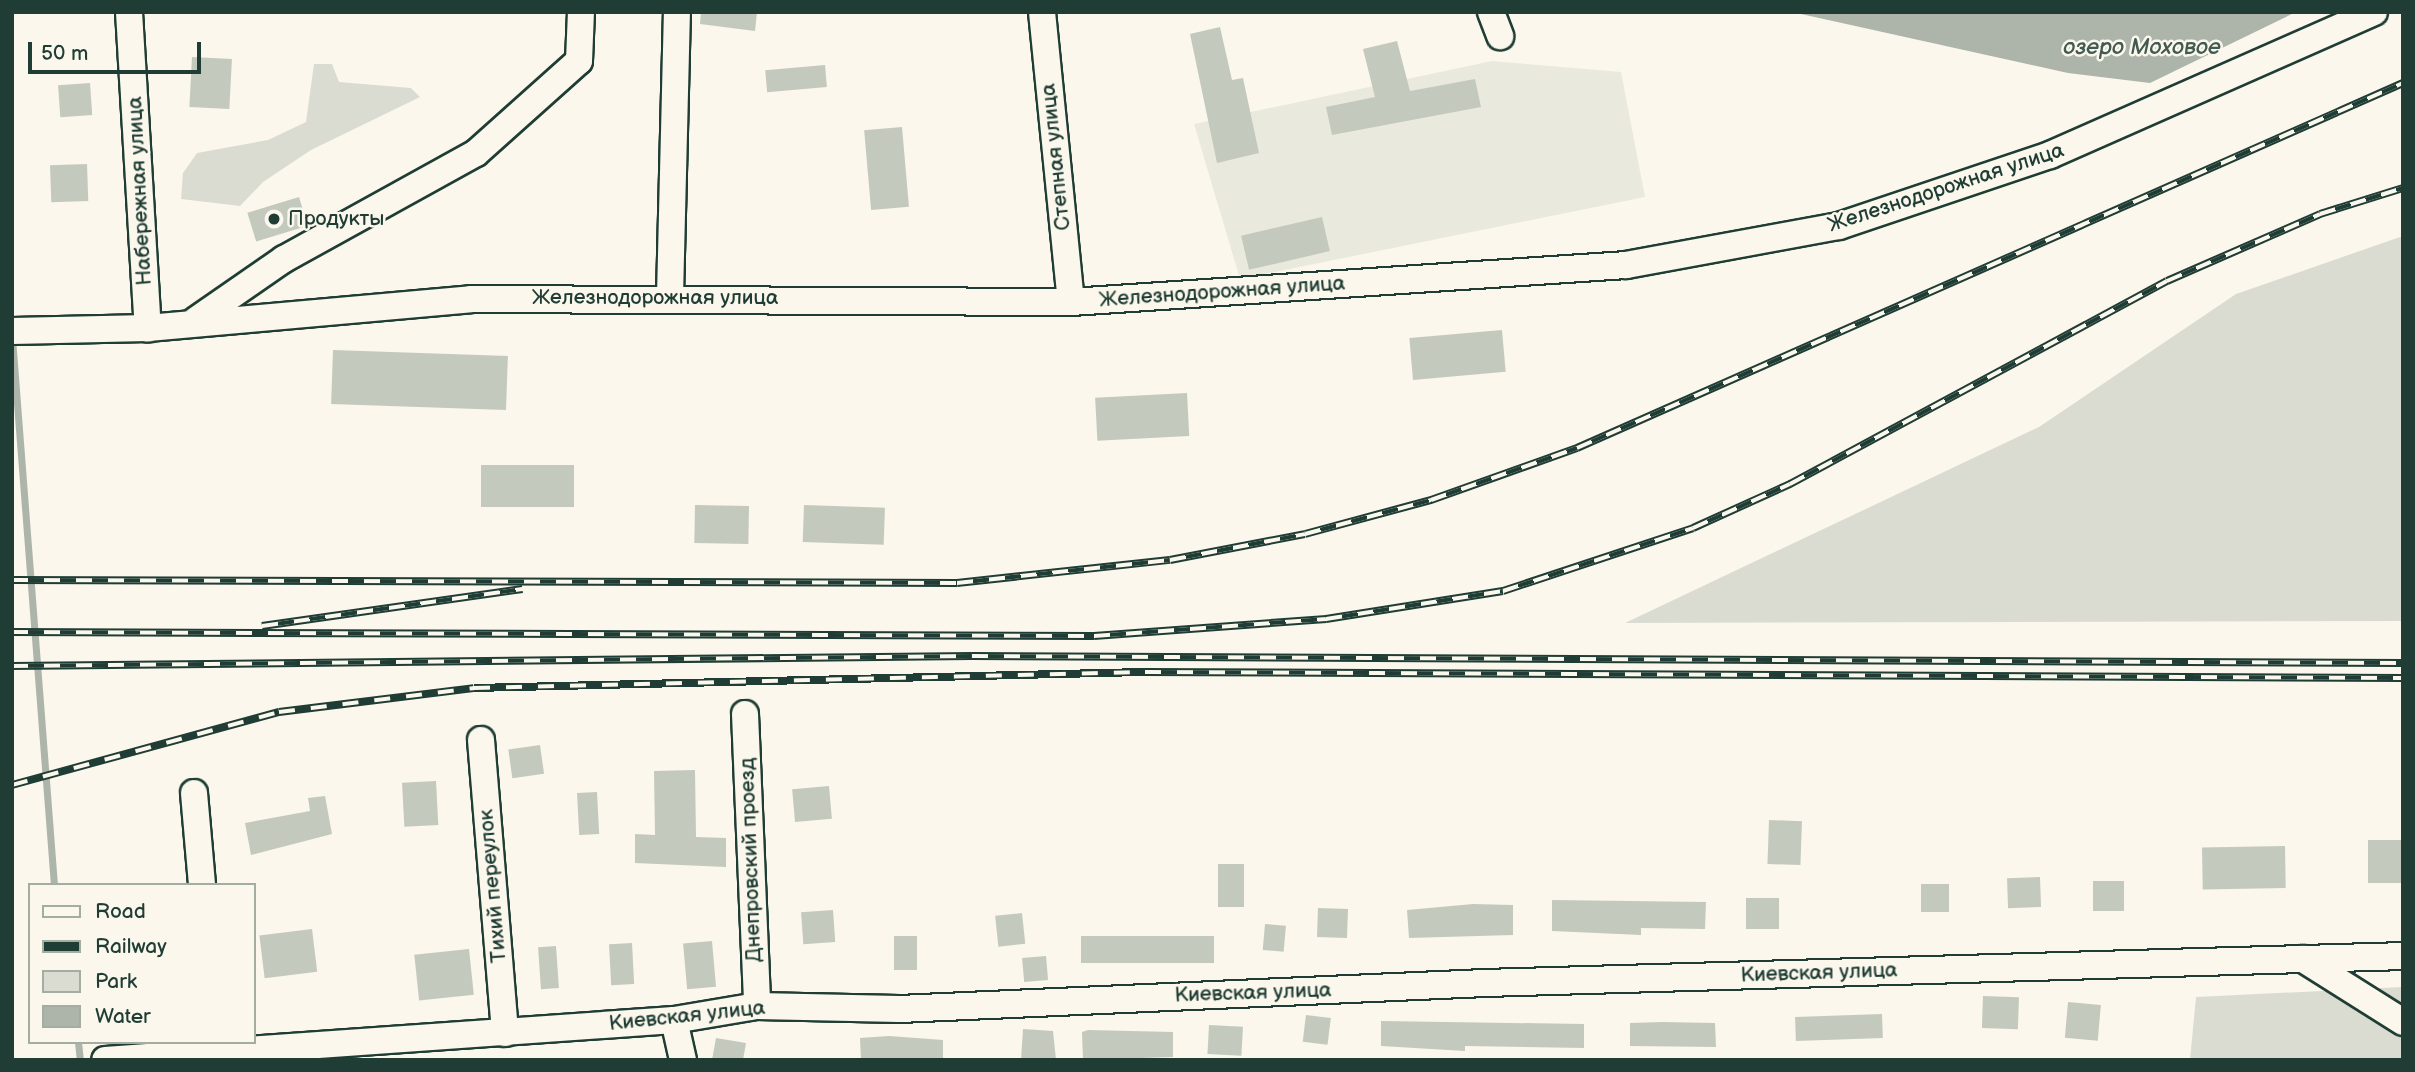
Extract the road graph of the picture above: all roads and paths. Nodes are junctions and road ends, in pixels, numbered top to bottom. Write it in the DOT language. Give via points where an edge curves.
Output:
graph roads {
  1 [pos="129,12"];
  2 [pos="581,12"];
  3 [pos="677,12"];
  4 [pos="1042,12"];
  5 [pos="2374,12"];
  6 [pos="670,296"];
  7 [pos="1071,302"];
  8 [pos="195,321"];
  9 [pos="148,328"];
  10 [pos="19,331"];
  11 [pos="745,713"];
  12 [pos="481,740"];
  13 [pos="194,793"];
  14 [pos="202,883"];
  15 [pos="2403,956"];
  16 [pos="2303,959"];
  17 [pos="757,1006"];
  18 [pos="674,1020"];
  19 [pos="2403,1022"];
  20 [pos="505,1033"];
  21 [pos="468,1048"];
  22 [pos="219,1051"];
  23 [pos="105,1060"];
  24 [pos="683,1060"];
  1 -- 9 [label="street, Набережная улица"];
  2 -- 8 [label="street" via="579,61 476,153 284,259"];
  3 -- 6 [label="street"];
  4 -- 7 [label="street, Степная улица"];
  5 -- 7 [label="street, Железнодорожная улица" via="2050,155 1839,226 1626,265"];
  6 -- 7 [label="street, Железнодорожная улица"];
  6 -- 8 [label="street, Железнодорожная улица" via="471,299"];
  8 -- 9 [label="street, Железнодорожная улица"];
  9 -- 10 [label="street, Железнодорожная улица"];
  11 -- 17 [label="street, Днепровский проезд"];
  12 -- 20 [label="street, Тихий переулок"];
  13 -- 14 [label="street"];
  15 -- 16 [label="street, Киевская улица"];
  16 -- 17 [label="street, Киевская улица" via="1485,983 899,1009"];
  16 -- 19 [label="street"];
  17 -- 18 [label="street, Киевская улица"];
  18 -- 20 [label="street, Киевская улица"];
  18 -- 24 [label="street"];
  20 -- 21 [label="street, Киевская улица"];
  21 -- 22 [label="street, Киевская улица"];
  22 -- 23 [label="street, Киевская улица"];
}
